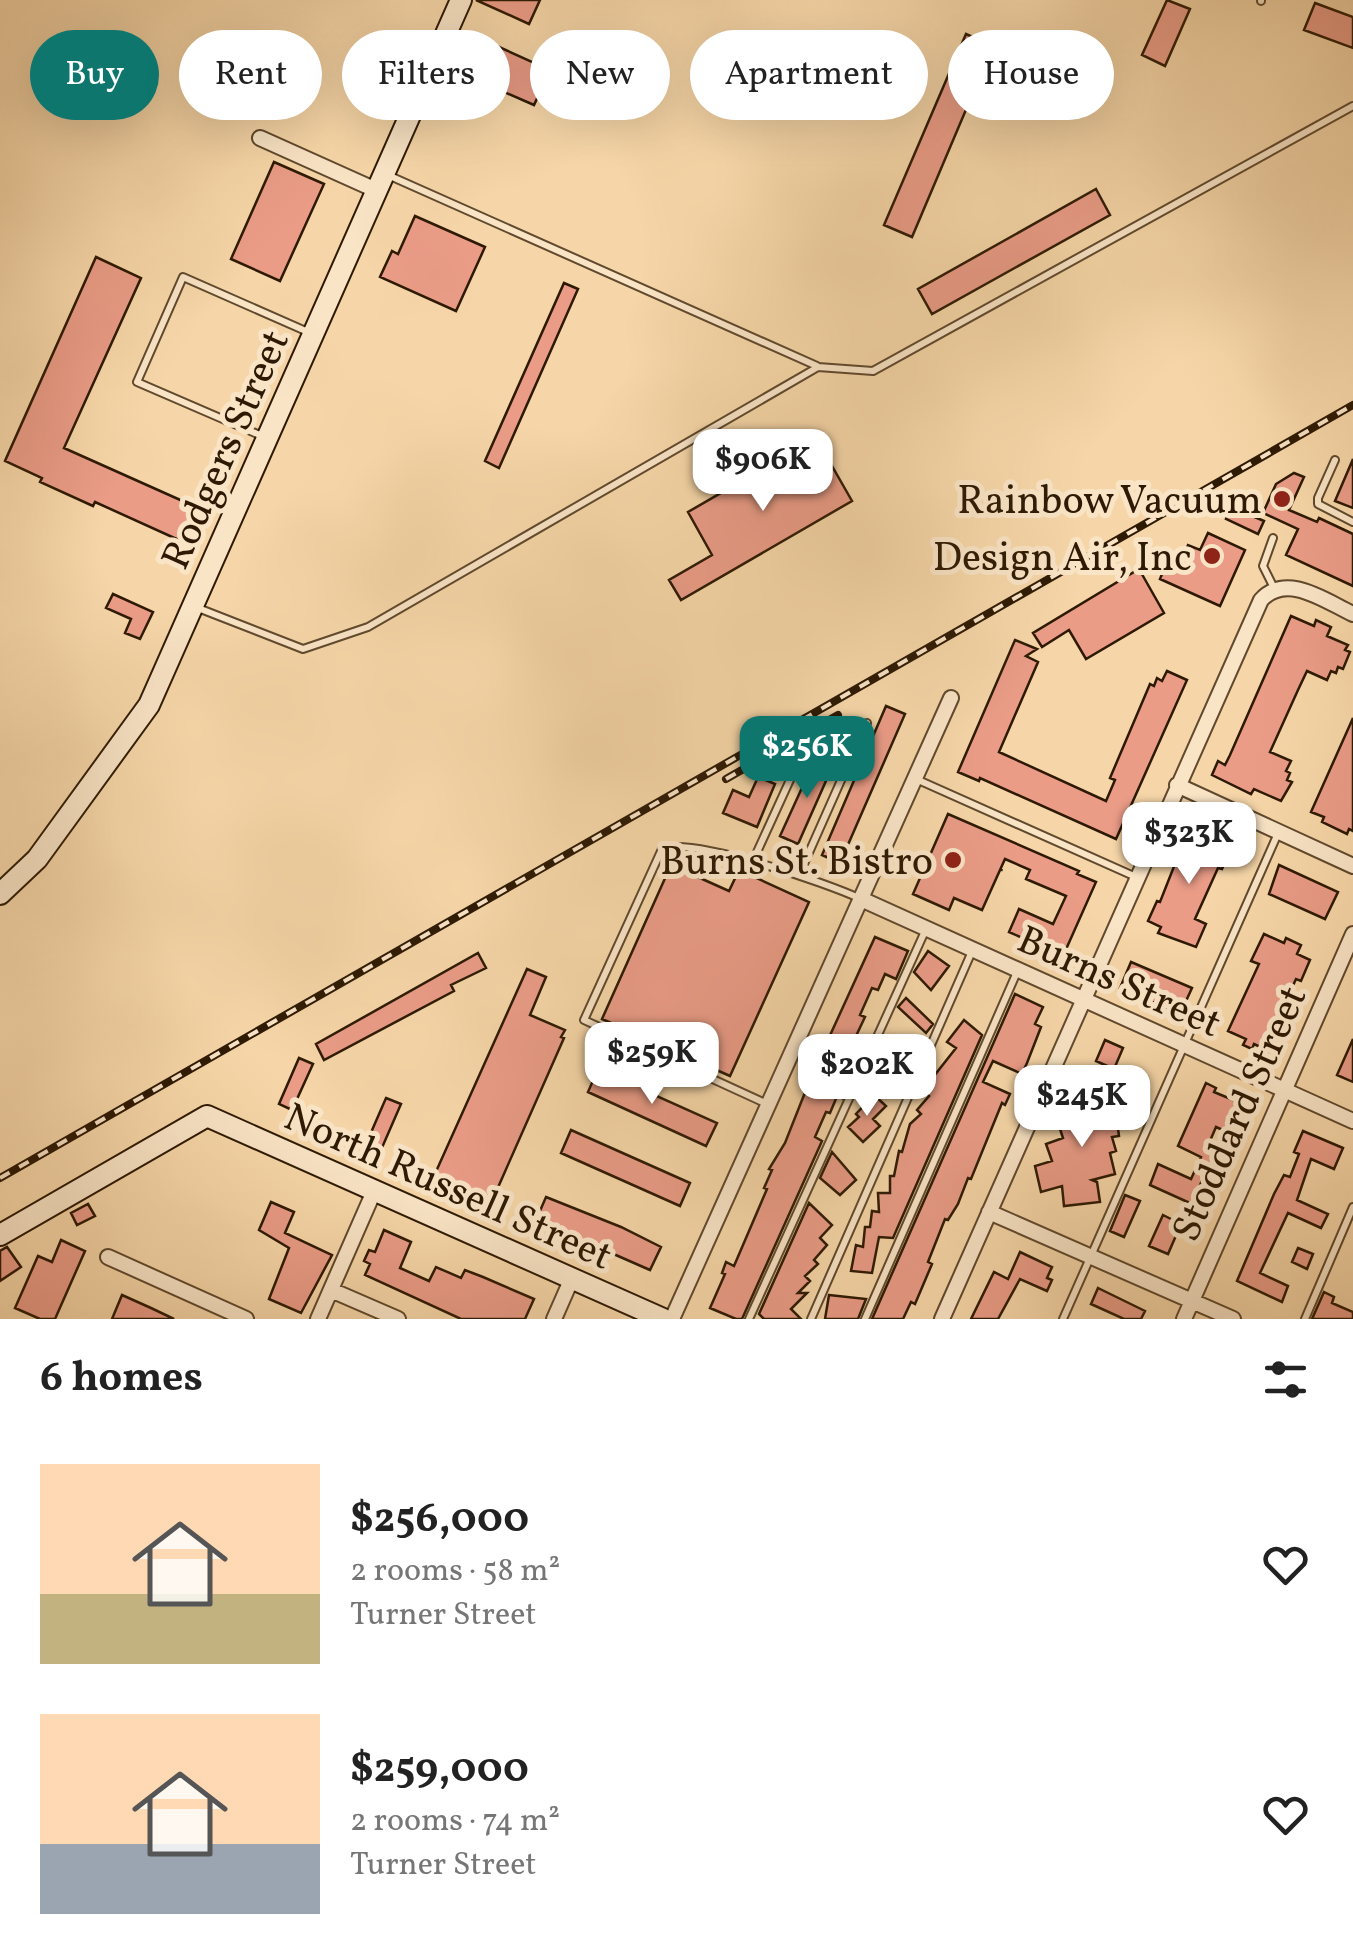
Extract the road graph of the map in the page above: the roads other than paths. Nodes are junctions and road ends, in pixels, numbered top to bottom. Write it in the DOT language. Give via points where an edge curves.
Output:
graph roads {
  1 [pos="461,0"];
  2 [pos="1353,106"];
  3 [pos="260,138"];
  4 [pos="381,182"];
  5 [pos="314,334"];
  6 [pos="818,367"];
  7 [pos="267,438"];
  8 [pos="1335,460"];
  9 [pos="1353,522"];
  10 [pos="1273,538"];
  11 [pos="1275,590"];
  12 [pos="192,606"];
  13 [pos="1353,614"];
  14 [pos="951,698"];
  15 [pos="915,778"];
  16 [pos="1178,785"];
  17 [pos="1280,830"];
  18 [pos="752,863"];
  19 [pos="1353,866"];
  20 [pos="799,875"];
  21 [pos="1136,877"];
  22 [pos="0,894"];
  23 [pos="861,899"];
  24 [pos="926,929"];
  25 [pos="1353,934"];
  26 [pos="974,950"];
  27 [pos="1018,969"];
  28 [pos="1082,998"];
  29 [pos="1184,1045"];
  30 [pos="1284,1090"];
  31 [pos="768,1104"];
  32 [pos="1353,1120"];
  33 [pos="375,1189"];
  34 [pos="1353,1207"];
  35 [pos="989,1212"];
  36 [pos="0,1235"];
  37 [pos="1091,1257"];
  38 [pos="108,1258"];
  39 [pos="572,1278"];
  40 [pos="331,1290"];
  41 [pos="1192,1300"];
  42 [pos="246,1319"];
  43 [pos="318,1319"];
  44 [pos="398,1319"];
  45 [pos="554,1319"];
  46 [pos="664,1319"];
  47 [pos="672,1319"];
  48 [pos="749,1319"];
  49 [pos="811,1319"];
  50 [pos="865,1319"];
  51 [pos="942,1319"];
  52 [pos="1063,1319"];
  53 [pos="1184,1319"];
  54 [pos="1233,1319"];
  55 [pos="1305,1319"];
  1 -- 4 [label="street, Rodgers Street"];
  2 -- 6 [label="lane" via="873,371"];
  3 -- 4 [label="street"];
  4 -- 5 [label="street, Rodgers Street"];
  4 -- 6 [label="lane"];
  5 -- 7 [label="street, Rodgers Street"];
  5 -- 7 [label="lane" via="183,277 167,312 137,382"];
  6 -- 12 [label="lane" via="368,627 303,649"];
  7 -- 12 [label="street, Rodgers Street"];
  8 -- 9 [label="lane" via="1318,504"];
  10 -- 11 [label="lane" via="1263,566"];
  11 -- 13 [label="street" via="1298,589"];
  11 -- 16 [label="street" via="1261,600"];
  12 -- 22 [label="street, Rodgers Street" via="149,704 37,859"];
  14 -- 15 [label="street"];
  15 -- 21 [label="lane"];
  15 -- 23 [label="street"];
  16 -- 17 [label="street"];
  16 -- 21 [label="street"];
  17 -- 19 [label="street"];
  17 -- 29 [label="lane"];
  18 -- 20 [label="lane"];
  18 -- 20 [label="lane" via="800,758 867,723"];
  18 -- 31 [label="lane" via="662,849 584,1020"];
  20 -- 23 [label="lane"];
  21 -- 28 [label="street"];
  23 -- 24 [label="street, Burns Street"];
  23 -- 31 [label="street"];
  24 -- 26 [label="street, Burns Street"];
  24 -- 48 [label="lane"];
  25 -- 30 [label="street, Stoddard Street"];
  26 -- 27 [label="street, Burns Street"];
  26 -- 49 [label="lane"];
  27 -- 28 [label="street, Burns Street"];
  27 -- 50 [label="lane"];
  28 -- 29 [label="street, Burns Street"];
  28 -- 35 [label="street"];
  29 -- 30 [label="street, Burns Street"];
  29 -- 37 [label="lane"];
  30 -- 32 [label="street, Burns Street"];
  30 -- 41 [label="street, Stoddard Street"];
  31 -- 47 [label="street"];
  33 -- 36 [label="street, North Russell Street" via="207,1116"];
  33 -- 39 [label="street, North Russell Street"];
  33 -- 40 [label="street"];
  34 -- 55 [label="lane"];
  35 -- 37 [label="street"];
  35 -- 51 [label="street"];
  37 -- 41 [label="street"];
  37 -- 52 [label="lane"];
  38 -- 42 [label="street"];
  39 -- 45 [label="street"];
  39 -- 46 [label="street, North Russell Street"];
  40 -- 43 [label="street"];
  40 -- 44 [label="street"];
  41 -- 53 [label="street, Stoddard Street"];
  41 -- 54 [label="street"];
}
